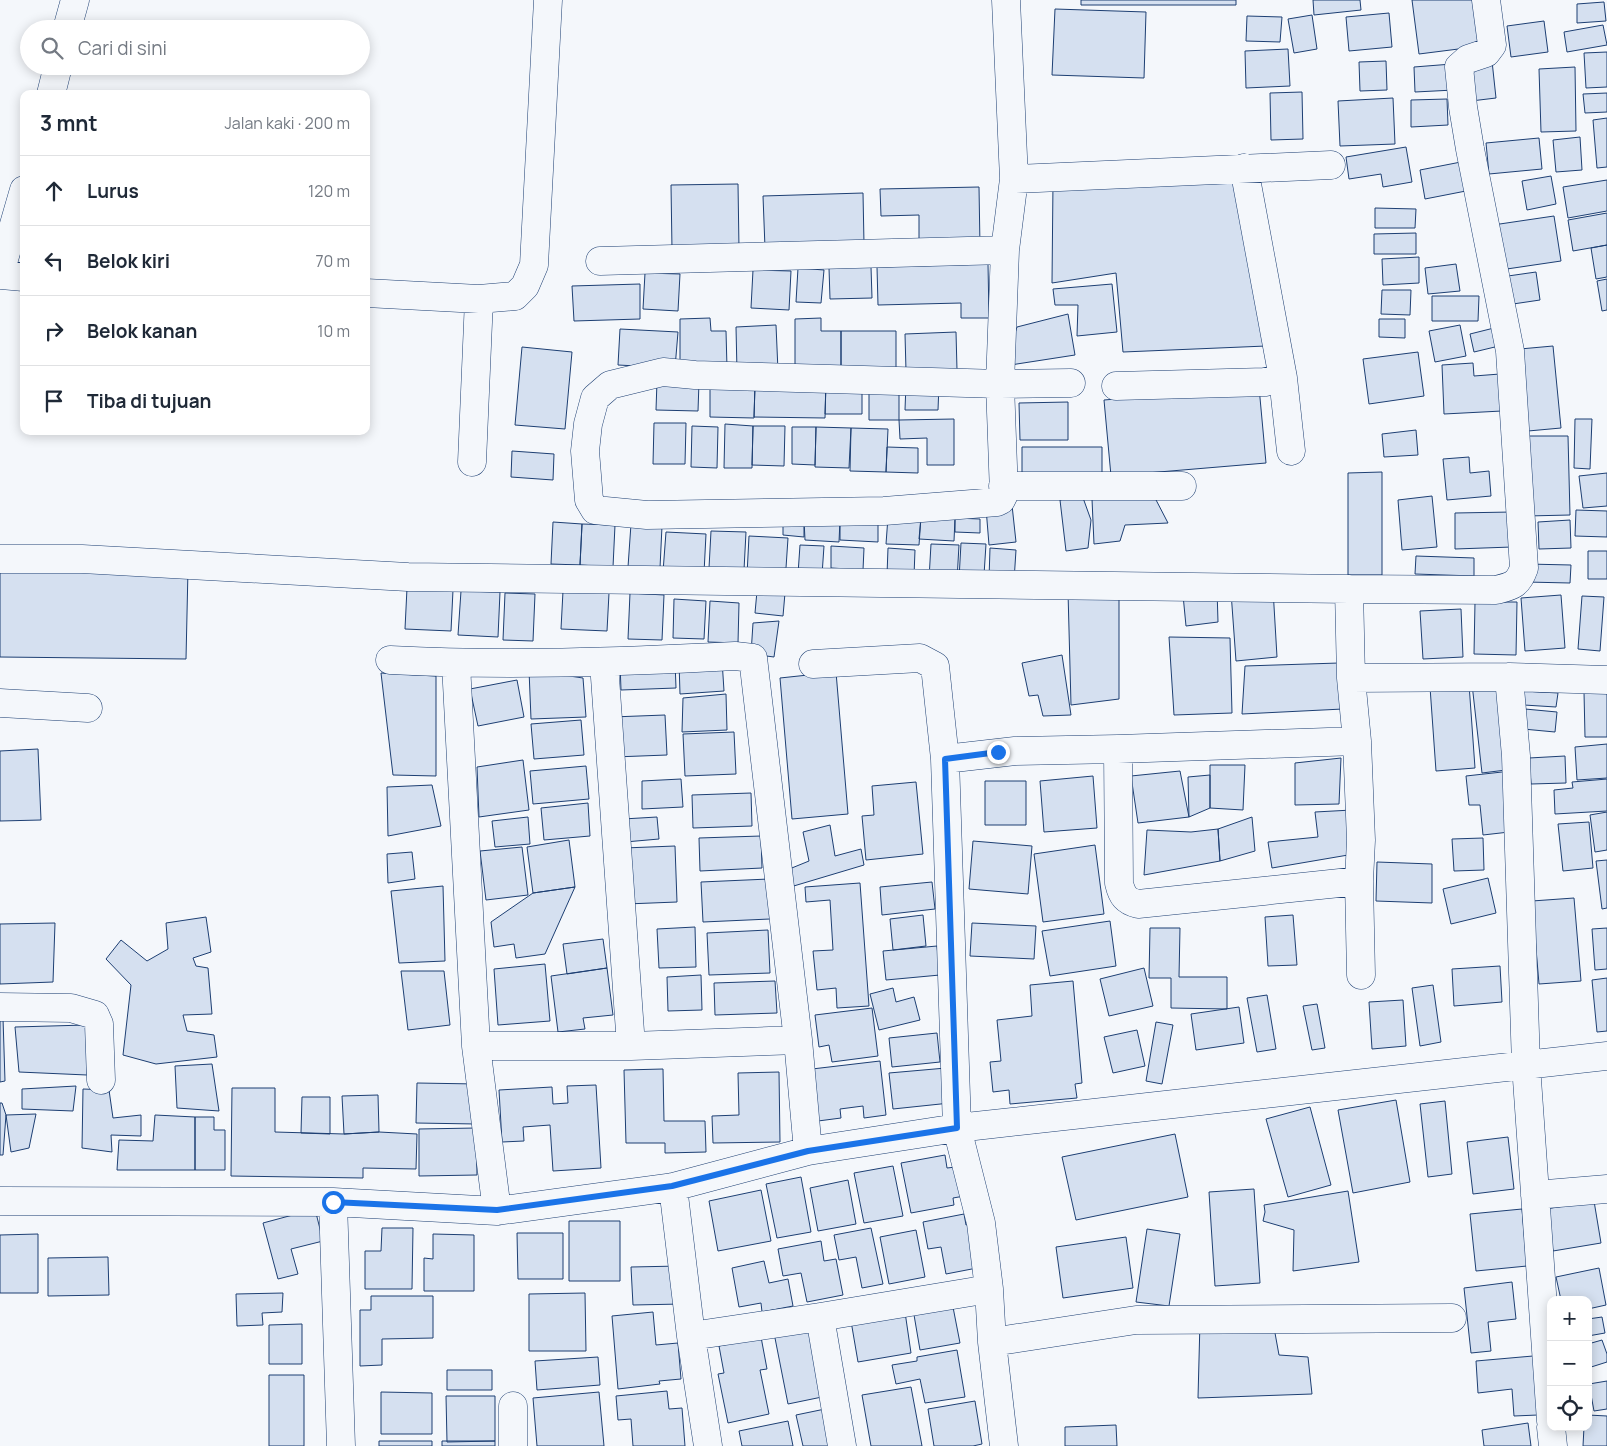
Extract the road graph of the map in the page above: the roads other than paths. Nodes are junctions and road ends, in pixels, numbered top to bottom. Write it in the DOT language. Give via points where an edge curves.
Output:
graph roads {
  1 [pos="75,0"];
  2 [pos="548,0"];
  3 [pos="1006,0"];
  4 [pos="1486,0"];
  5 [pos="69,20"];
  6 [pos="56,75"];
  7 [pos="52,90"];
  8 [pos="1331,165"];
  9 [pos="1244,168"];
  10 [pos="1014,178"];
  11 [pos="20,204"];
  12 [pos="1005,250"];
  13 [pos="600,261"];
  14 [pos="0,274"];
  15 [pos="20,276"];
  16 [pos="370,293"];
  17 [pos="479,299"];
  18 [pos="1284,378"];
  19 [pos="1071,383"];
  20 [pos="1000,384"];
  21 [pos="1116,386"];
  22 [pos="1291,451"];
  23 [pos="472,462"];
  24 [pos="1003,486"];
  25 [pos="1182,486"];
  26 [pos="0,559"];
  27 [pos="1349,589"];
  28 [pos="390,660"];
  29 [pos="604,663"];
  30 [pos="456,664"];
  31 [pos="813,664"];
  32 [pos="1509,677"];
  33 [pos="1351,678"];
  34 [pos="1607,680"];
  35 [pos="0,703"];
  36 [pos="88,708"];
  37 [pos="1357,740"];
  38 [pos="1118,749"];
  39 [pos="945,759"];
  40 [pos="1360,881"];
  41 [pos="1362,975"];
  42 [pos="0,1007"];
  43 [pos="798,1040"];
  44 [pos="476,1046"];
  45 [pos="631,1046"];
  46 [pos="1607,1056"];
  47 [pos="1526,1065"];
  48 [pos="101,1080"];
  49 [pos="957,1128"];
  50 [pos="808,1151"];
  51 [pos="672,1186"];
  52 [pos="1607,1189"];
  53 [pos="1535,1195"];
  54 [pos="0,1201"];
  55 [pos="333,1202"];
  56 [pos="497,1210"];
  57 [pos="989,1289"];
  58 [pos="820,1318"];
  59 [pos="1452,1318"];
  60 [pos="691,1336"];
  61 [pos="992,1342"];
  62 [pos="1549,1386"];
  63 [pos="513,1406"];
  64 [pos="1551,1431"];
  65 [pos="341,1446"];
  66 [pos="513,1446"];
  67 [pos="708,1446"];
  68 [pos="842,1446"];
  69 [pos="1004,1446"];
  70 [pos="1552,1446"];
  1 -- 5 [label="street"];
  2 -- 17 [label="street" via="534,265 525,286 515,296"];
  3 -- 10 [label="street"];
  4 -- 27 [label="street" via="1492,45 1486,53 1468,59 1459,67 1468,140 1510,351 1524,568 1519,581 1496,590"];
  6 -- 7 [label="street"];
  8 -- 9 [label="street"];
  9 -- 10 [label="street"];
  9 -- 18 [label="street"];
  10 -- 12 [label="street"];
  11 -- 14 [label="street"];
  12 -- 13 [label="street"];
  12 -- 20 [label="street"];
  14 -- 15 [label="street"];
  16 -- 17 [label="street"];
  17 -- 23 [label="street"];
  18 -- 21 [label="street" via="1265,382"];
  18 -- 22 [label="street"];
  19 -- 20 [label="street"];
  20 -- 24 [label="street"];
  20 -- 24 [label="street" via="662,372 610,385 596,398 588,424 585,451 589,500 594,510 647,515 884,511 998,502 1004,494"];
  24 -- 25 [label="street"];
  26 -- 27 [label="street" via="82,559 408,578"];
  27 -- 33 [label="street"];
  28 -- 30 [label="street"];
  29 -- 30 [label="street"];
  29 -- 43 [label="street" via="735,656 753,658"];
  29 -- 45 [label="street"];
  30 -- 44 [label="street"];
  31 -- 39 [label="street" via="920,658 935,666"];
  32 -- 33 [label="street"];
  32 -- 34 [label="street"];
  32 -- 47 [label="street" via="1516,756"];
  33 -- 37 [label="street"];
  35 -- 36 [label="street"];
  37 -- 38 [label="street"];
  37 -- 40 [label="street"];
  38 -- 39 [label="street" via="1015,751"];
  38 -- 40 [label="street" via="1119,883 1122,895 1129,902 1138,904"];
  39 -- 49 [label="street"];
  40 -- 41 [label="street"];
  42 -- 48 [label="street" via="71,1008 95,1015 99,1024"];
  43 -- 45 [label="street"];
  43 -- 50 [label="street"];
  44 -- 45 [label="street"];
  44 -- 56 [label="street"];
  46 -- 47 [label="street"];
  47 -- 49 [label="street"];
  47 -- 53 [label="street"];
  49 -- 50 [label="street"];
  49 -- 57 [label="street" via="981,1223"];
  50 -- 51 [label="street"];
  51 -- 56 [label="street"];
  51 -- 60 [label="street"];
  52 -- 53 [label="street"];
  53 -- 62 [label="street"];
  54 -- 55 [label="street"];
  55 -- 56 [label="street"];
  55 -- 65 [label="street"];
  57 -- 58 [label="street"];
  57 -- 61 [label="street"];
  58 -- 60 [label="street"];
  58 -- 68 [label="street"];
  59 -- 61 [label="street" via="1136,1320"];
  60 -- 67 [label="street"];
  61 -- 69 [label="street"];
  63 -- 66 [label="street"];
  64 -- 70 [label="street"];
}
